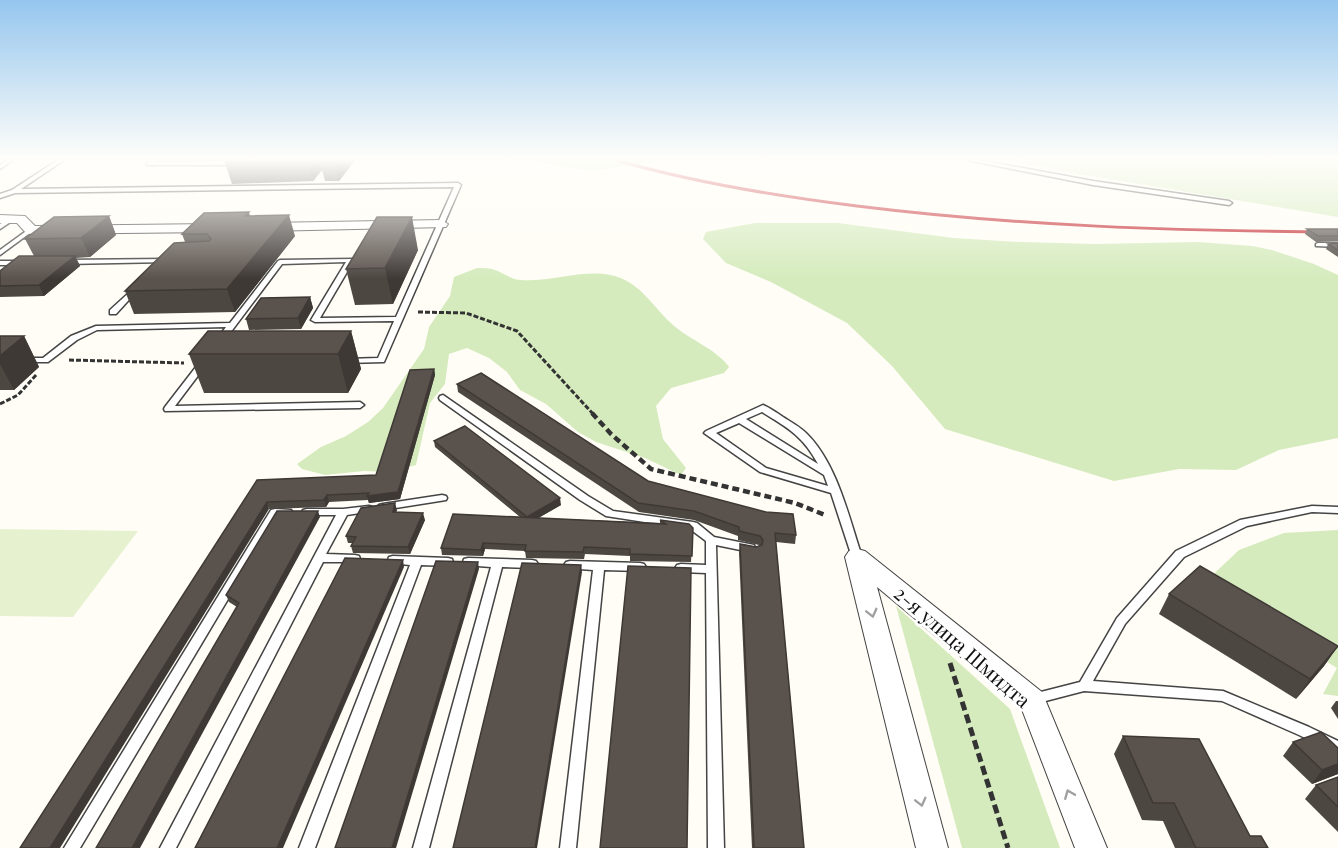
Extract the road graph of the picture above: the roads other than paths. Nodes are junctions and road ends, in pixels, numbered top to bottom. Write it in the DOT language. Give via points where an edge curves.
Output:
graph roads {
  1 [pos="452,200"];
  2 [pos="1205,200"];
  3 [pos="1228,203"];
  4 [pos="6,219"];
  5 [pos="441,224"];
  6 [pos="0,227"];
  7 [pos="249,227"];
  8 [pos="226,228"];
  9 [pos="31,230"];
  10 [pos="1318,245"];
  11 [pos="1338,245"];
  12 [pos="0,253"];
  13 [pos="164,261"];
  14 [pos="174,261"];
  15 [pos="59,262"];
  16 [pos="0,263"];
  17 [pos="35,263"];
  18 [pos="157,268"];
  19 [pos="142,283"];
  20 [pos="314,304"];
  21 [pos="325,304"];
  22 [pos="247,305"];
  23 [pos="258,305"];
  24 [pos="113,312"];
  25 [pos="400,315"];
  26 [pos="232,325"];
  27 [pos="217,344"];
  28 [pos="210,354"];
  29 [pos="0,360"];
  30 [pos="333,361"];
  31 [pos="203,363"];
  32 [pos="215,363"];
  33 [pos="443,398"];
  34 [pos="360,405"];
  35 [pos="739,419"];
  36 [pos="829,475"];
  37 [pos="835,491"];
  38 [pos="442,498"];
  39 [pos="1338,510"];
  40 [pos="343,512"];
  41 [pos="711,540"];
  42 [pos="755,550"];
  43 [pos="857,557"];
  44 [pos="318,558"];
  45 [pos="362,559"];
  46 [pos="384,560"];
  47 [pos="417,561"];
  48 [pos="498,563"];
  49 [pos="599,566"];
  50 [pos="711,569"];
  51 [pos="1084,687"];
  52 [pos="1032,700"];
  53 [pos="1338,748"];
  54 [pos="72,848"];
  55 [pos="168,848"];
  56 [pos="307,848"];
  57 [pos="421,848"];
  58 [pos="568,848"];
  59 [pos="716,848"];
  60 [pos="932,848"];
  61 [pos="1091,848"];
  1 -- 5 [label="lane"];
  2 -- 3 [label="lane"];
  4 -- 6 [label="lane"];
  4 -- 9 [label="street" via="20,219"];
  5 -- 7 [label="street"];
  5 -- 25 [label="lane"];
  8 -- 9 [label="street"];
  9 -- 12 [label="lane"];
  10 -- 11 [label="lane"];
  13 -- 14 [label="lane"];
  13 -- 15 [label="lane"];
  13 -- 18 [label="lane"];
  16 -- 17 [label="lane"];
  19 -- 24 [label="lane"];
  20 -- 21 [label="lane"];
  21 -- 22 [label="lane" via="351,260 280,262"];
  21 -- 25 [label="lane" via="315,320"];
  22 -- 23 [label="lane"];
  22 -- 26 [label="lane"];
  25 -- 30 [label="lane" via="381,360"];
  26 -- 27 [label="lane"];
  26 -- 29 [label="lane" via="96,328 74,338 45,360"];
  28 -- 31 [label="lane"];
  31 -- 32 [label="lane"];
  31 -- 34 [label="lane" via="168,409"];
  33 -- 41 [label="lane" via="610,514 693,526"];
  35 -- 36 [label="lane"];
  35 -- 36 [label="lane, 2-я улица Шмидта" via="763,408 805,437"];
  35 -- 37 [label="lane, 2-я улица Шмидта" via="709,433 763,470"];
  36 -- 37 [label="lane, 2-я улица Шмидта"];
  37 -- 43 [label="lane, 2-я улица Шмидта"];
  38 -- 40 [label="lane"];
  39 -- 51 [label="lane" via="1312,509 1244,523 1180,554 1121,621"];
  40 -- 44 [label="lane"];
  40 -- 54 [label="lane" via="275,512"];
  41 -- 42 [label="lane"];
  41 -- 50 [label="lane"];
  43 -- 52 [label="street, 2-я улица Шмидта"];
  43 -- 60 [label="street, 2-я улица Шмидта, one-way"];
  44 -- 45 [label="lane"];
  44 -- 55 [label="lane"];
  46 -- 47 [label="lane"];
  47 -- 48 [label="lane"];
  47 -- 56 [label="lane"];
  48 -- 49 [label="lane"];
  48 -- 57 [label="lane"];
  49 -- 50 [label="lane"];
  49 -- 58 [label="lane"];
  50 -- 59 [label="lane"];
  51 -- 52 [label="lane"];
  51 -- 53 [label="lane" via="1223,696"];
  61 -- 52 [label="street, 2-я улица Шмидта, one-way"];
}
